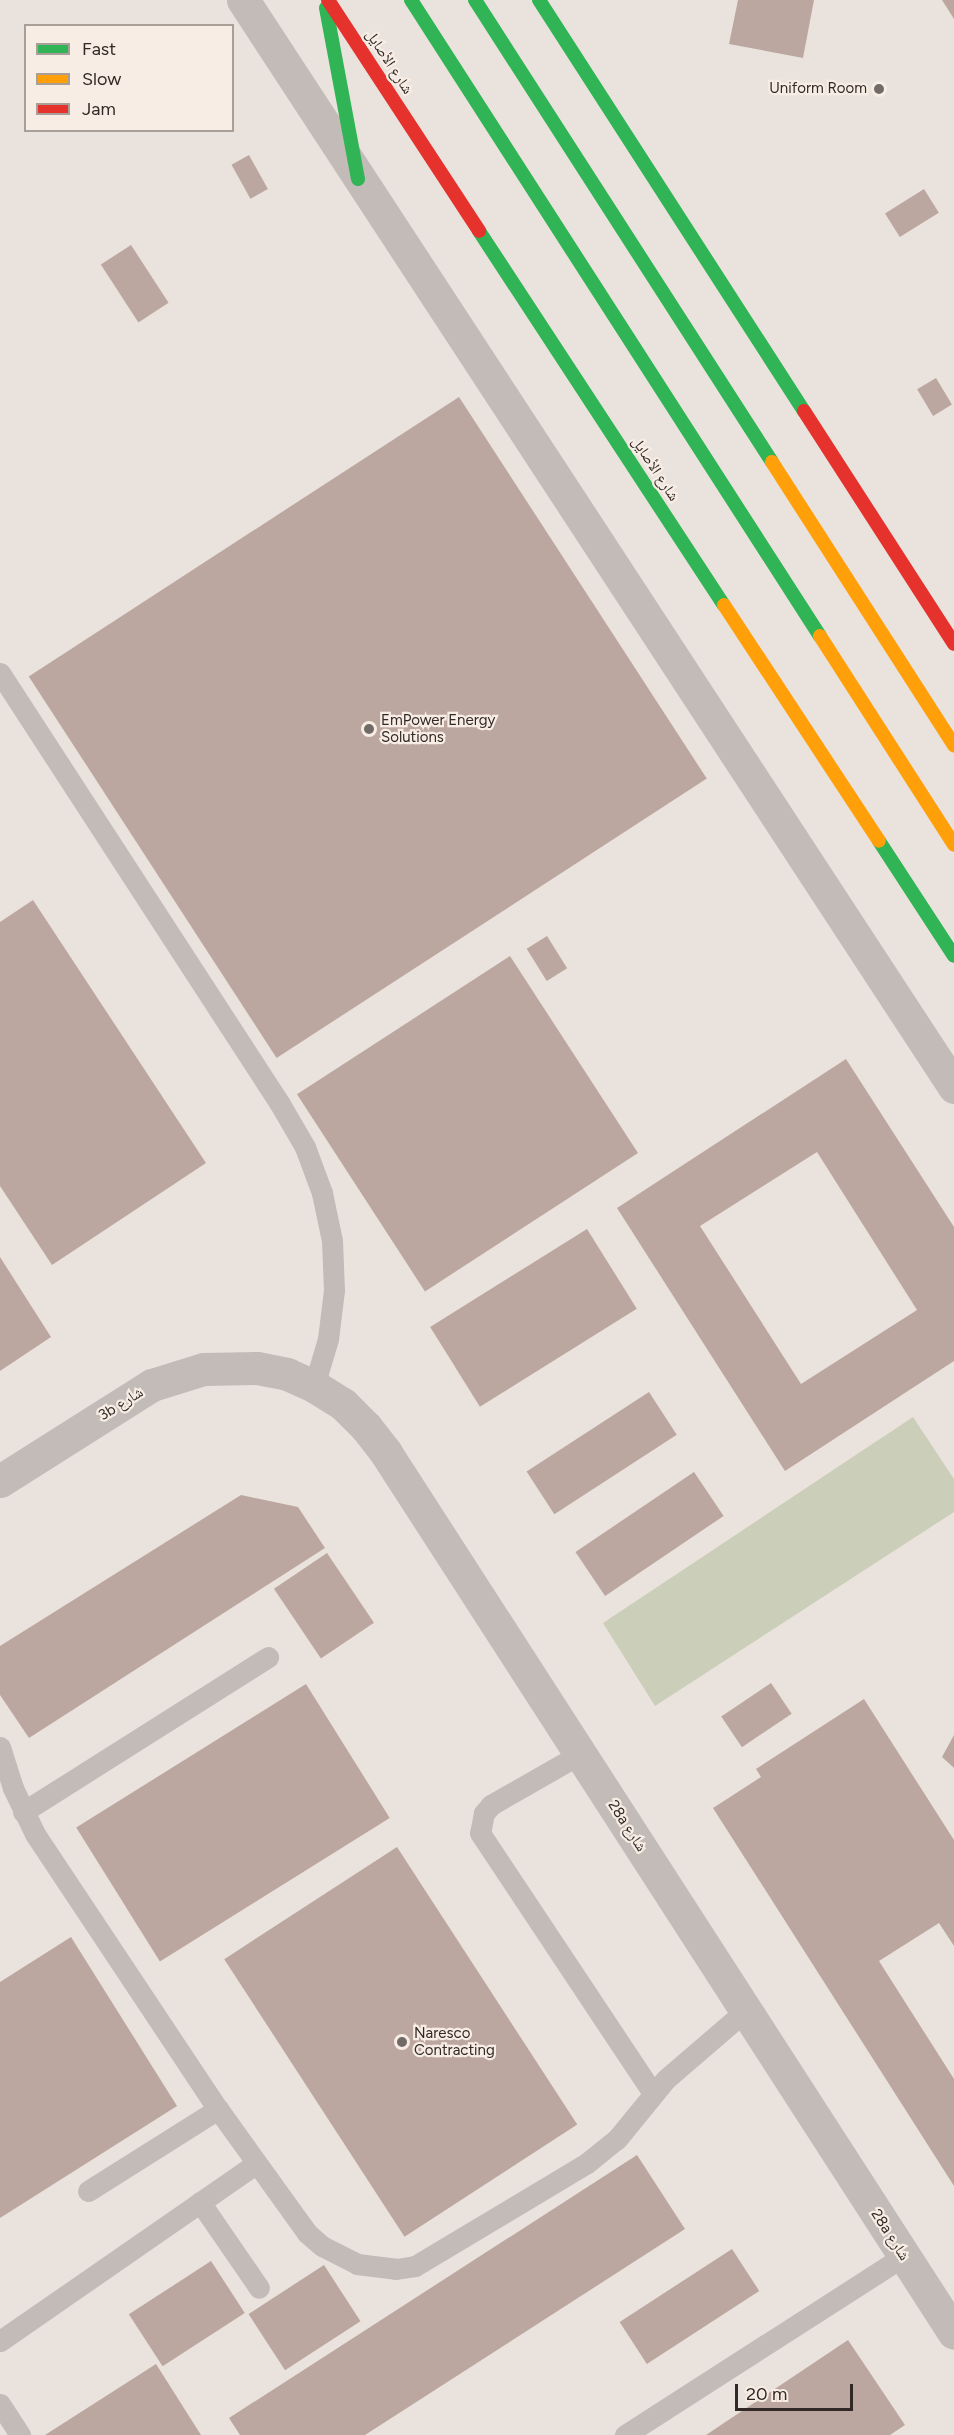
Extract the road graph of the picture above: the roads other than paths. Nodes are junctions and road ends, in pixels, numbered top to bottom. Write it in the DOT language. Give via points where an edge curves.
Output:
graph roads {
  1 [pos="243,0"];
  2 [pos="327,0"];
  3 [pos="411,0"];
  4 [pos="475,0"];
  5 [pos="539,0"];
  6 [pos="358,179"];
  7 [pos="954,644"];
  8 [pos="0,673"];
  9 [pos="954,746"];
  10 [pos="954,845"];
  11 [pos="954,956"];
  12 [pos="954,1087"];
  13 [pos="257,1368"];
  14 [pos="314,1386"];
  15 [pos="0,1481"];
  16 [pos="268,1657"];
  17 [pos="0,1747"];
  18 [pos="580,1754"];
  19 [pos="23,1812"];
  20 [pos="746,2011"];
  21 [pos="652,2092"];
  22 [pos="218,2109"];
  23 [pos="256,2164"];
  24 [pos="88,2191"];
  25 [pos="200,2202"];
  26 [pos="904,2256"];
  27 [pos="259,2288"];
  28 [pos="954,2333"];
  29 [pos="0,2341"];
  30 [pos="0,2404"];
  31 [pos="20,2435"];
  32 [pos="625,2435"];
  1 -- 6 [label="street"];
  2 -- 6 [label="street"];
  2 -- 11 [label="street, شارع الأصايل"];
  3 -- 10 [label="street"];
  4 -- 9 [label="street"];
  5 -- 7 [label="street"];
  6 -- 12 [label="street"];
  8 -- 14 [label="lane" via="305,1147 322,1193 332,1241 334,1290 328,1339"];
  13 -- 14 [label="street, 28a شارع" via="287,1374"];
  13 -- 15 [label="street, 3b شارع" via="203,1369 152,1385"];
  14 -- 18 [label="street, 28a شارع" via="343,1404 386,1453"];
  16 -- 19 [label="lane"];
  17 -- 19 [label="lane"];
  18 -- 20 [label="street, 28a شارع"];
  18 -- 21 [label="lane" via="491,1805 484,1813 480,1833"];
  19 -- 22 [label="lane"];
  20 -- 21 [label="lane"];
  20 -- 26 [label="street, 28a شارع"];
  21 -- 23 [label="lane" via="630,2124 603,2152 416,2266 396,2269 357,2264 322,2246 307,2234"];
  22 -- 23 [label="lane"];
  22 -- 24 [label="lane"];
  23 -- 25 [label="lane"];
  25 -- 27 [label="lane"];
  25 -- 29 [label="lane"];
  26 -- 28 [label="street, 28a شارع"];
  26 -- 32 [label="lane"];
  30 -- 31 [label="lane"];
}
